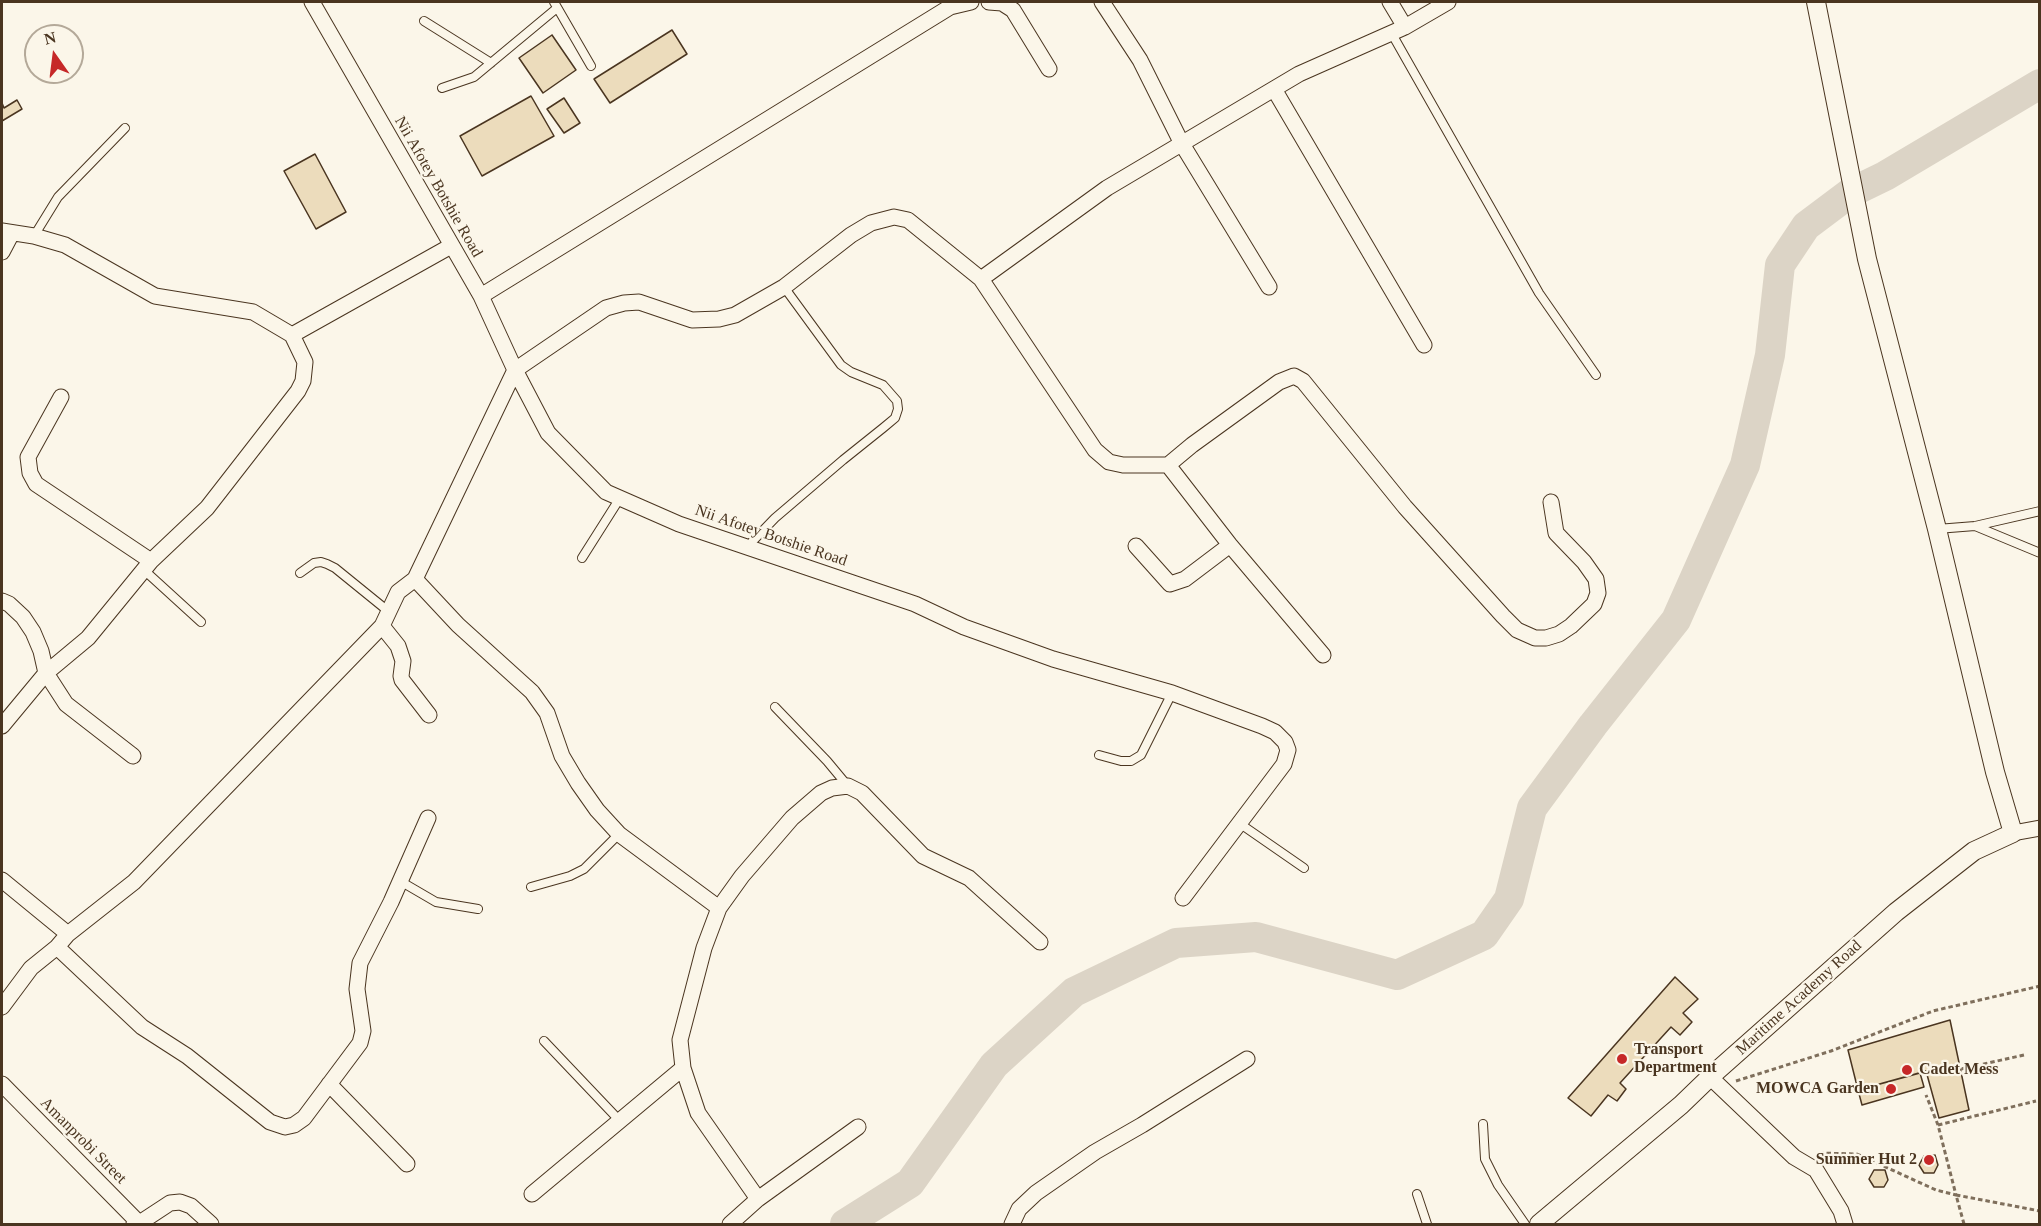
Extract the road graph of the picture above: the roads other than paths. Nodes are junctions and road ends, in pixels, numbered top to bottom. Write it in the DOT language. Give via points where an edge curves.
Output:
graph roads {
  1 [pos="312,2"];
  2 [pos="971,2"];
  3 [pos="989,2"];
  4 [pos="1101,2"];
  5 [pos="1390,2"];
  6 [pos="1448,2"];
  7 [pos="1816,2"];
  8 [pos="555,5"];
  9 [pos="424,21"];
  10 [pos="1398,31"];
  11 [pos="491,63"];
  12 [pos="591,66"];
  13 [pos="1049,69"];
  14 [pos="442,88"];
  15 [pos="1274,89"];
  16 [pos="125,128"];
  17 [pos="1182,144"];
  18 [pos="7,232"];
  19 [pos="34,236"];
  20 [pos="451,246"];
  21 [pos="2,252"];
  22 [pos="981,279"];
  23 [pos="784,287"];
  24 [pos="1269,287"];
  25 [pos="481,296"];
  26 [pos="292,335"];
  27 [pos="1424,345"];
  28 [pos="515,370"];
  29 [pos="1596,375"];
  30 [pos="61,397"];
  31 [pos="1168,465"];
  32 [pos="620,498"];
  33 [pos="1551,502"];
  34 [pos="2040,511"];
  35 [pos="1975,526"];
  36 [pos="1937,529"];
  37 [pos="1230,545"];
  38 [pos="1136,546"];
  39 [pos="747,547"];
  40 [pos="2040,553"];
  41 [pos="582,558"];
  42 [pos="147,565"];
  43 [pos="300,573"];
  44 [pos="415,579"];
  45 [pos="2,601"];
  46 [pos="388,611"];
  47 [pos="201,622"];
  48 [pos="382,626"];
  49 [pos="1323,655"];
  50 [pos="46,673"];
  51 [pos="1172,693"];
  52 [pos="774,707"];
  53 [pos="429,715"];
  54 [pos="2,726"];
  55 [pos="1099,755"];
  56 [pos="133,756"];
  57 [pos="848,786"];
  58 [pos="428,818"];
  59 [pos="1239,823"];
  60 [pos="2039,830"];
  61 [pos="619,834"];
  62 [pos="2013,834"];
  63 [pos="1304,868"];
  64 [pos="2,880"];
  65 [pos="399,881"];
  66 [pos="531,887"];
  67 [pos="1183,898"];
  68 [pos="719,908"];
  69 [pos="477,909"];
  70 [pos="68,934"];
  71 [pos="1040,942"];
  72 [pos="57,947"];
  73 [pos="2,1007"];
  74 [pos="544,1041"];
  75 [pos="1247,1059"];
  76 [pos="683,1068"];
  77 [pos="1715,1081"];
  78 [pos="2,1084"];
  79 [pos="329,1084"];
  80 [pos="620,1121"];
  81 [pos="1483,1124"];
  82 [pos="858,1127"];
  83 [pos="407,1164"];
  84 [pos="532,1194"];
  85 [pos="1417,1194"];
  86 [pos="758,1199"];
  87 [pos="136,1224"];
  88 [pos="211,1224"];
  89 [pos="730,1224"];
  90 [pos="1012,1224"];
  91 [pos="1427,1224"];
  92 [pos="1525,1224"];
  93 [pos="1539,1224"];
  94 [pos="1845,1224"];
  1 -- 20 [label="street, Nii Afotey Botshie Road"];
  2 -- 25 [label="street" via="950,7"];
  3 -- 13 [label="street" via="1002,3 1013,10"];
  4 -- 17 [label="street" via="1140,60"];
  5 -- 10 [label="street"];
  6 -- 10 [label="street"];
  7 -- 36 [label="street" via="1861,232"];
  8 -- 11 [label="lane"];
  8 -- 12 [label="lane"];
  9 -- 11 [label="lane"];
  10 -- 15 [label="street"];
  10 -- 29 [label="lane" via="1539,293"];
  11 -- 14 [label="lane" via="474,77"];
  15 -- 17 [label="street"];
  15 -- 27 [label="street"];
  16 -- 19 [label="lane" via="58,197"];
  17 -- 22 [label="street" via="1107,188"];
  17 -- 24 [label="street"];
  18 -- 19 [label="street"];
  18 -- 21 [label="street"];
  19 -- 26 [label="street" via="65,245 155,296 253,312"];
  20 -- 25 [label="street, Nii Afotey Botshie Road"];
  20 -- 26 [label="street"];
  22 -- 23 [label="street" via="908,220 894,218 871,223 851,235"];
  22 -- 31 [label="street" via="1095,450 1109,462 1123,465"];
  23 -- 28 [label="street" via="735,315 719,319 692,320 639,302 606,308"];
  23 -- 39 [label="lane" via="842,365 883,385 897,401 898,409 895,418 775,518"];
  25 -- 28 [label="street, Nii Afotey Botshie Road"];
  26 -- 42 [label="street" via="305,362 303,381 297,391 207,508"];
  28 -- 32 [label="street, Nii Afotey Botshie Road" via="548,433 606,492"];
  28 -- 44 [label="street"];
  30 -- 42 [label="street" via="28,458 30,473 36,484"];
  31 -- 33 [label="street" via="1279,382 1294,375 1503,616 1517,630 1536,638 1559,634 1571,626 1594,604 1598,593 1596,579 1556,533"];
  31 -- 37 [label="street"];
  32 -- 39 [label="street, Nii Afotey Botshie Road" via="679,524"];
  32 -- 41 [label="lane"];
  34 -- 35 [label="lane"];
  35 -- 36 [label="lane"];
  35 -- 40 [label="lane"];
  36 -- 62 [label="street"];
  37 -- 38 [label="street" via="1185,579 1170,584"];
  37 -- 49 [label="street"];
  39 -- 51 [label="street, Nii Afotey Botshie Road" via="915,604 964,627 1053,659"];
  42 -- 47 [label="lane"];
  42 -- 50 [label="street" via="88,638"];
  43 -- 46 [label="lane" via="314,563 327,564"];
  44 -- 46 [label="street" via="398,592"];
  44 -- 61 [label="street" via="458,625 532,692 547,713 562,756 578,783"];
  45 -- 50 [label="street" via="23,617 33,632"];
  46 -- 48 [label="street"];
  48 -- 53 [label="street" via="398,646 403,661 402,680"];
  48 -- 70 [label="street" via="134,882"];
  50 -- 54 [label="street"];
  50 -- 56 [label="street" via="66,704"];
  51 -- 55 [label="lane" via="1141,755 1131,761"];
  51 -- 59 [label="street, Nii Afotey Botshie Road" via="1262,726 1285,742 1288,750 1284,764"];
  52 -- 57 [label="lane"];
  57 -- 68 [label="street" via="820,793 792,818"];
  57 -- 71 [label="street" via="862,793 923,856 969,878"];
  58 -- 65 [label="street"];
  59 -- 63 [label="lane"];
  59 -- 67 [label="street, Nii Afotey Botshie Road"];
  60 -- 62 [label="street"];
  61 -- 66 [label="lane" via="584,869"];
  61 -- 68 [label="street"];
  62 -- 77 [label="street, Maritime Academy Road" via="1974,851 1896,912"];
  64 -- 70 [label="street"];
  65 -- 69 [label="lane" via="436,902"];
  65 -- 79 [label="street" via="360,963 360,1044"];
  68 -- 76 [label="street" via="683,1023"];
  70 -- 72 [label="street"];
  72 -- 73 [label="street" via="32,968"];
  72 -- 79 [label="street" via="142,1027 187,1056 277,1126 294,1125 304,1118"];
  74 -- 80 [label="lane"];
  75 -- 90 [label="street" via="1036,1193 1019,1209"];
  76 -- 80 [label="street"];
  76 -- 86 [label="street" via="698,1113"];
  77 -- 93 [label="street, Maritime Academy Road"];
  77 -- 94 [label="street" via="1790,1153 1816,1170"];
  78 -- 87 [label="street, Amanprobi Street"];
  79 -- 83 [label="street"];
  80 -- 84 [label="street"];
  81 -- 92 [label="lane" via="1485,1159"];
  82 -- 86 [label="street"];
  85 -- 91 [label="lane"];
  86 -- 89 [label="street"];
  87 -- 88 [label="street" via="170,1203 180,1202 191,1206"];
}
